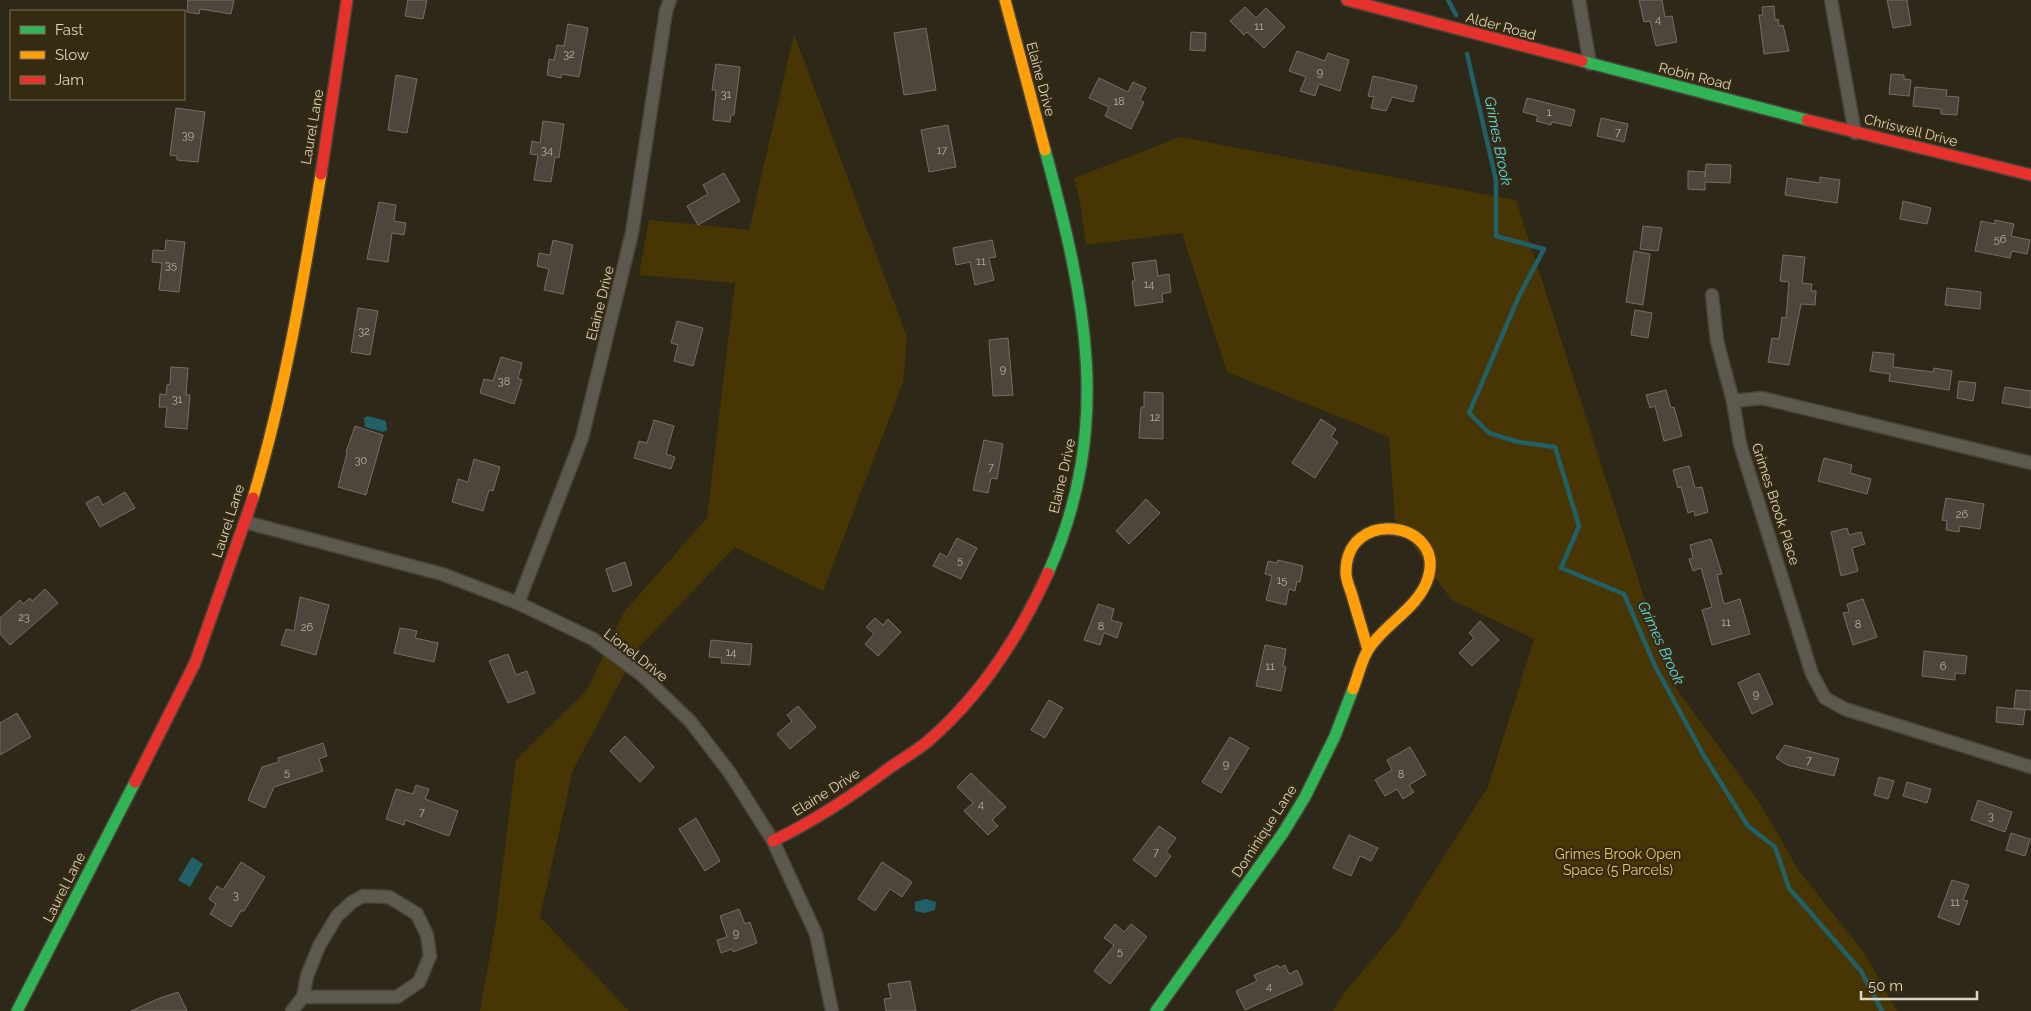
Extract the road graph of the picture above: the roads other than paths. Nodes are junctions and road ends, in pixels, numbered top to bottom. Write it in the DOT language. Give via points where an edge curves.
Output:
graph roads {
  1 [pos="347,0"];
  2 [pos="670,0"];
  3 [pos="1005,0"];
  4 [pos="1347,0"];
  5 [pos="1580,0"];
  6 [pos="1831,0"];
  7 [pos="1590,64"];
  8 [pos="1855,133"];
  9 [pos="2031,175"];
  10 [pos="1712,295"];
  11 [pos="1733,401"];
  12 [pos="2031,463"];
  13 [pos="245,522"];
  14 [pos="518,603"];
  15 [pos="1368,650"];
  16 [pos="2031,767"];
  17 [pos="773,841"];
  18 [pos="303,997"];
  19 [pos="18,1011"];
  20 [pos="292,1011"];
  21 [pos="832,1011"];
  22 [pos="1156,1011"];
  1 -- 13 [label="street, Laurel Lane" via="277,408"];
  2 -- 14 [label="street, Elaine Drive" via="632,233 582,438"];
  3 -- 17 [label="street, Elaine Drive" via="1076,267 1085,328 1089,389 1086,436 1066,527 1037,595 996,669 963,707 929,740 837,807"];
  4 -- 7 [label="street, Alder Road"];
  5 -- 7 [label="street"];
  6 -- 8 [label="street, Chriswell Drive"];
  7 -- 8 [label="street, Robin Road"];
  8 -- 9 [label="street, Chriswell Drive"];
  10 -- 11 [label="street, Grimes Brook Place" via="1717,341"];
  11 -- 12 [label="street" via="1762,398"];
  11 -- 16 [label="street, Grimes Brook Place" via="1740,444 1812,674 1825,698 1874,719"];
  13 -- 14 [label="street, Lionel Drive" via="442,574"];
  13 -- 19 [label="street, Laurel Lane" via="184,687"];
  14 -- 17 [label="street, Lionel Drive" via="593,639 643,676 690,721 730,773"];
  15 -- 15 [label="street, Dominique Lane" via="1423,591 1429,576 1430,558 1422,542 1409,532 1387,527 1370,532 1359,540 1349,555 1346,574"];
  15 -- 22 [label="street, Dominique Lane" via="1335,736 1284,833"];
  17 -- 21 [label="street, Lionel Drive" via="816,934"];
  18 -- 18 [label="street" via="319,946 337,916 352,902 363,896 389,897 417,914 427,935 430,956 418,982 397,997"];
  18 -- 20 [label="street"];
}
